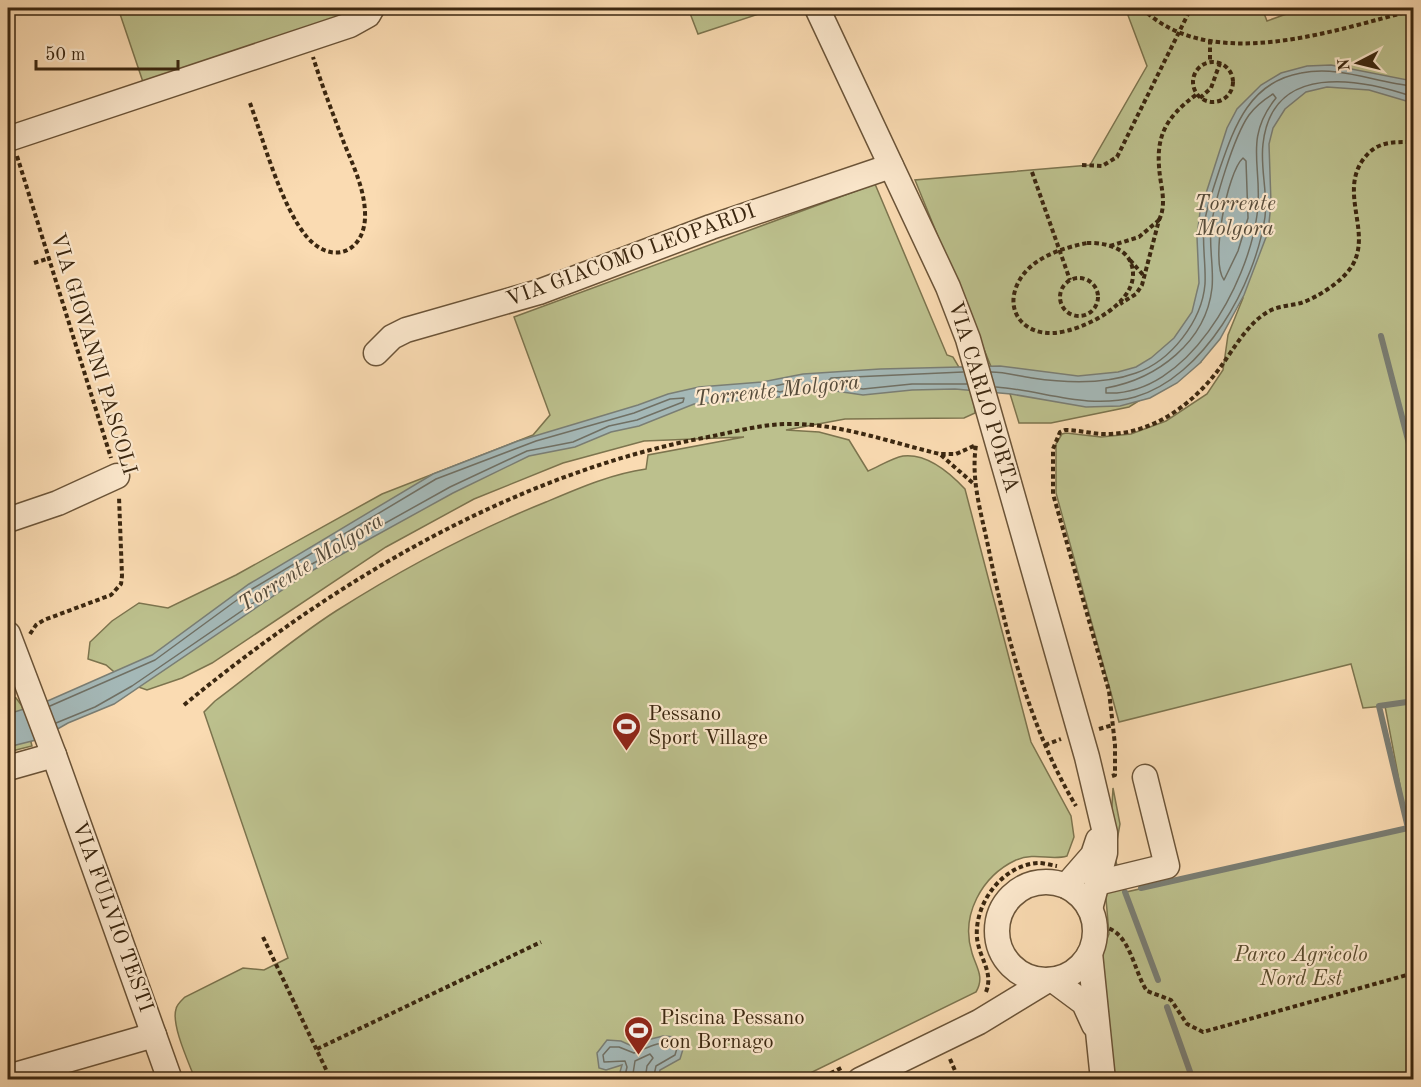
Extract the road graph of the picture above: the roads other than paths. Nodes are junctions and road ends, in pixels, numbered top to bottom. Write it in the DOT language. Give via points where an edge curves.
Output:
graph roads {
  1 [pos="816,8"];
  2 [pos="370,11"];
  3 [pos="10,139"];
  4 [pos="891,166"];
  5 [pos="376,353"];
  6 [pos="117,476"];
  7 [pos="8,520"];
  8 [pos="17,637"];
  9 [pos="52,749"];
  10 [pos="8,768"];
  11 [pos="1145,777"];
  12 [pos="1089,809"];
  13 [pos="1064,876"];
  14 [pos="1097,884"];
  15 [pos="1093,918"];
  16 [pos="1002,953"];
  17 [pos="1090,953"];
  18 [pos="1050,980"];
  19 [pos="979,1022"];
  20 [pos="154,1035"];
  21 [pos="1102,1050"];
  22 [pos="8,1077"];
  23 [pos="170,1080"];
  24 [pos="860,1080"];
  25 [pos="1103,1080"];
  1 -- 4 [label="street, VIA CARLO PORTA"];
  2 -- 3 [label="street" via="350,25"];
  4 -- 5 [label="street, VIA GIACOMO LEOPARDI" via="711,227 539,292 406,330"];
  4 -- 12 [label="street, VIA CARLO PORTA" via="968,339"];
  6 -- 7 [label="street"];
  8 -- 9 [label="street, VIA FULVIO TESTI" via="25,680"];
  9 -- 10 [label="street"];
  9 -- 20 [label="street, VIA FULVIO TESTI"];
  11 -- 14 [label="street" via="1167,866"];
  12 -- 13 [label="street, VIA CARLO PORTA" via="1100,835 1096,847 1085,866"];
  12 -- 14 [label="street, VIA CARLO PORTA" via="1106,843"];
  13 -- 15 [label="street"];
  13 -- 16 [label="street" via="1023,888 1011,897 998,924"];
  14 -- 15 [label="street, VIA CARLO PORTA"];
  15 -- 17 [label="street"];
  16 -- 18 [label="street" via="1020,973"];
  16 -- 19 [label="street" via="1002,996"];
  17 -- 18 [label="street" via="1075,971"];
  17 -- 21 [label="street"];
  18 -- 19 [label="street"];
  18 -- 21 [label="street" via="1086,1006"];
  19 -- 24 [label="street"];
  20 -- 22 [label="street"];
  20 -- 23 [label="street, VIA FULVIO TESTI"];
  21 -- 25 [label="street"];
}
